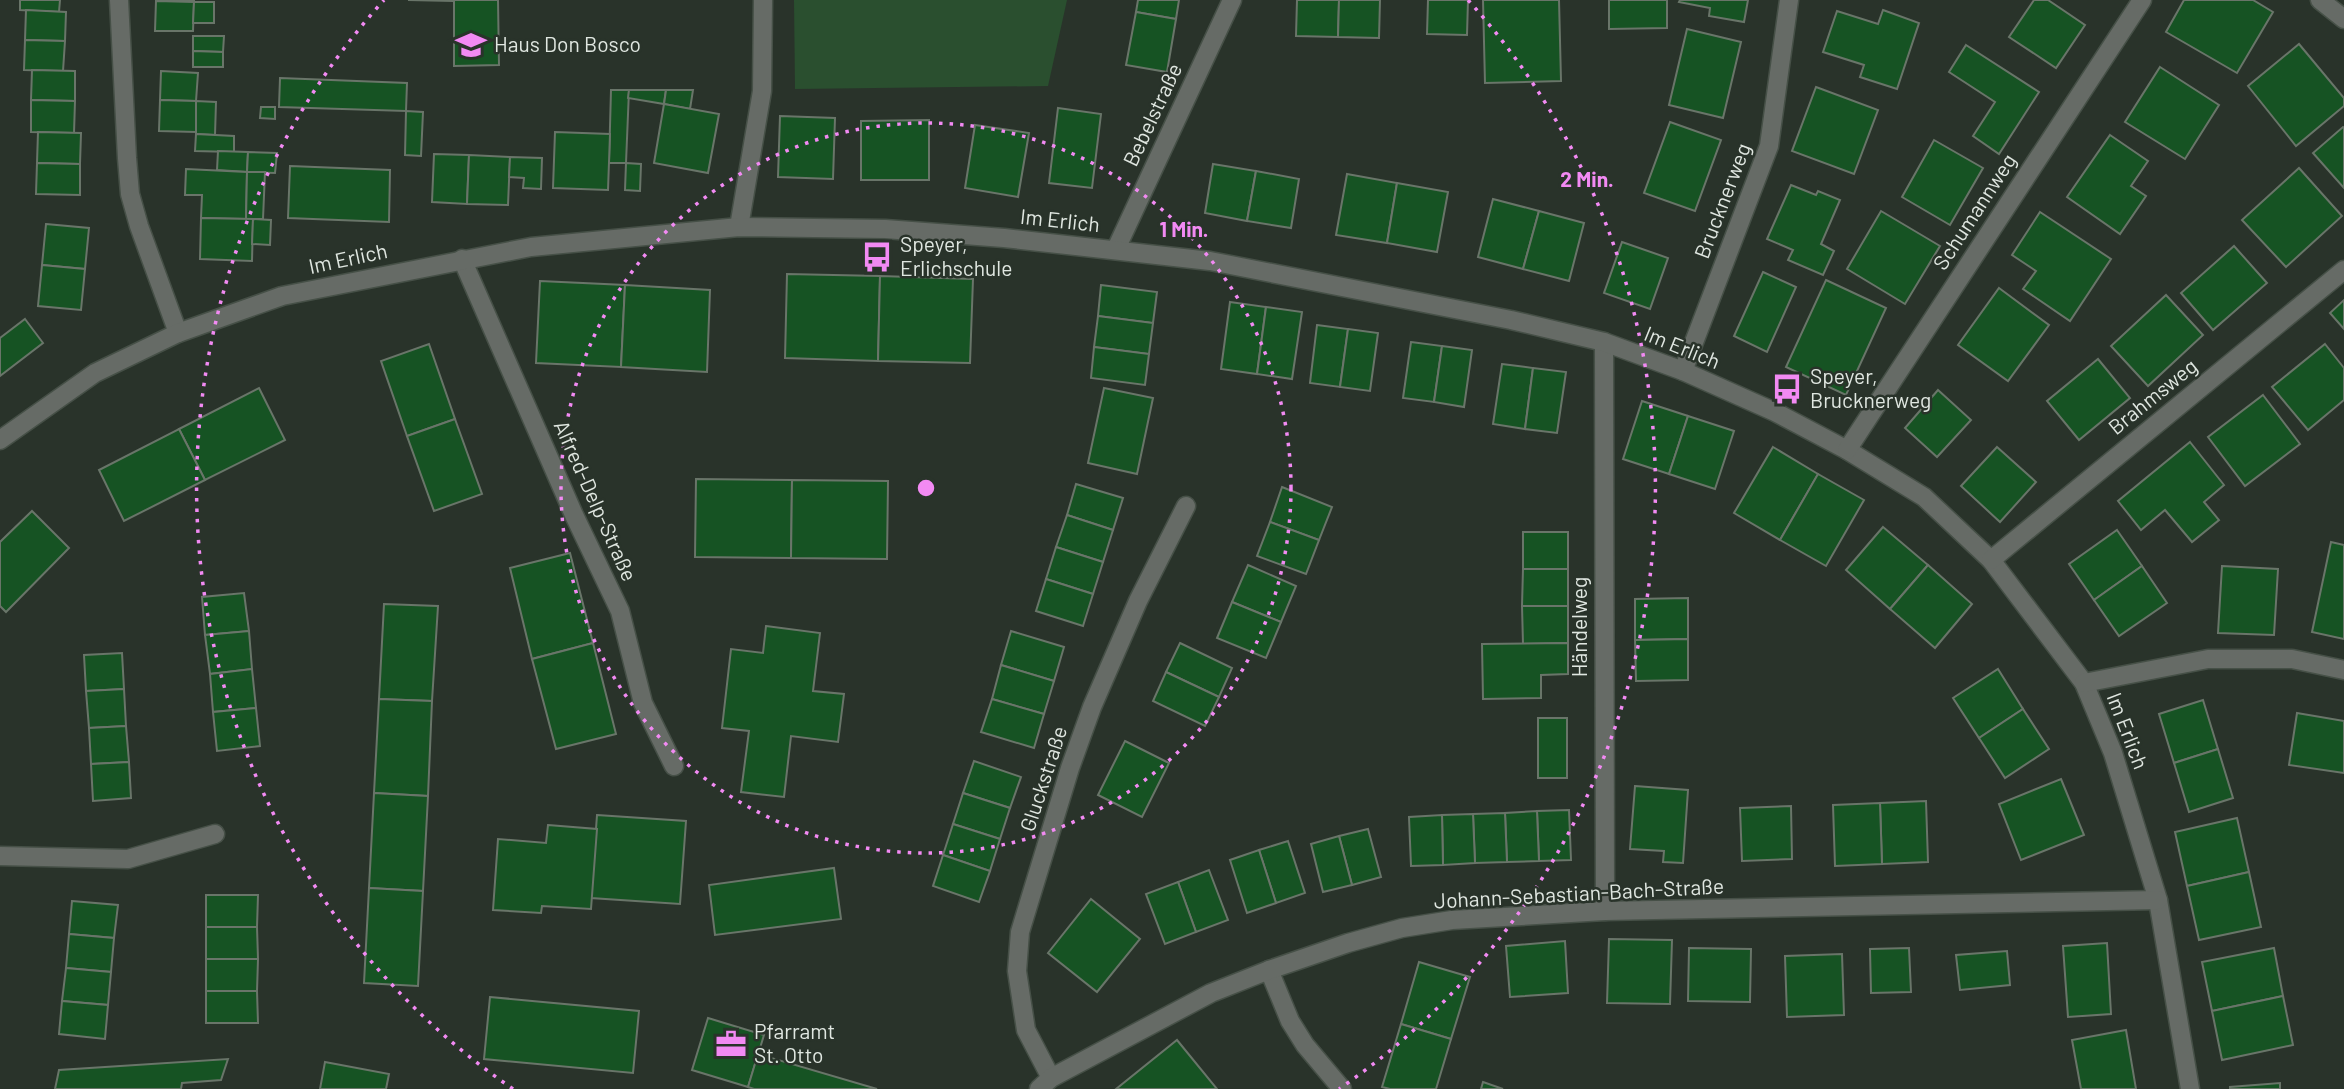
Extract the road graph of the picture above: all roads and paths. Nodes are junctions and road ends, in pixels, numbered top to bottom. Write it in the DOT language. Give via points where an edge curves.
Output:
graph roads {
  1 [pos="119,0"];
  2 [pos="763,0"];
  3 [pos="1232,0"];
  4 [pos="1789,0"];
  5 [pos="2141,0"];
  6 [pos="2320,0"];
  7 [pos="2344,19"];
  8 [pos="739,227"];
  9 [pos="1116,249"];
  10 [pos="462,259"];
  11 [pos="2344,270"];
  12 [pos="178,333"];
  13 [pos="1604,342"];
  14 [pos="1683,371"];
  15 [pos="0,440"];
  16 [pos="1847,450"];
  17 [pos="1186,506"];
  18 [pos="1990,560"];
  19 [pos="2344,670"];
  20 [pos="2084,683"];
  21 [pos="674,766"];
  22 [pos="215,834"];
  23 [pos="0,856"];
  24 [pos="2158,900"];
  25 [pos="1605,911"];
  26 [pos="1269,970"];
  27 [pos="1045,1083"];
  28 [pos="1342,1089"];
  29 [pos="2190,1089"];
  1 -- 12 [label="street" via="131,194"];
  2 -- 8 [label="street" via="762,91"];
  3 -- 9 [label="street, Bebelstraße"];
  4 -- 14 [label="street, Brucknerweg" via="1769,146"];
  5 -- 16 [label="street, Schumannweg"];
  6 -- 7 [label="street"];
  8 -- 9 [label="street, Im Erlich" via="885,229"];
  8 -- 10 [label="street, Im Erlich" via="530,247"];
  9 -- 13 [label="street, Im Erlich" via="1210,261"];
  10 -- 12 [label="street, Im Erlich" via="282,296"];
  10 -- 21 [label="street, Alfred-Delp-Straße" via="620,611 643,703"];
  11 -- 18 [label="street, Brahmsweg"];
  12 -- 15 [label="street, Im Erlich" via="95,373"];
  13 -- 14 [label="street, Im Erlich"];
  13 -- 25 [label="street, Händelweg"];
  14 -- 16 [label="street, Im Erlich"];
  16 -- 18 [label="street, Im Erlich" via="1924,497"];
  17 -- 27 [label="street, Gluckstraße" via="1092,707 1020,932 1017,971 1026,1030"];
  18 -- 20 [label="street, Im Erlich"];
  19 -- 20 [label="street" via="2292,659 2208,659"];
  20 -- 24 [label="street, Im Erlich" via="2113,753"];
  22 -- 23 [label="street" via="128,859"];
  24 -- 25 [label="street, Johann-Sebastian-Bach-Straße"];
  24 -- 29 [label="street, Im Erlich"];
  25 -- 26 [label="street, Johann-Sebastian-Bach-Straße" via="1452,920 1402,928"];
  26 -- 27 [label="street, Johann-Sebastian-Bach-Straße" via="1211,993"];
  26 -- 28 [label="street" via="1290,1021"];
}
